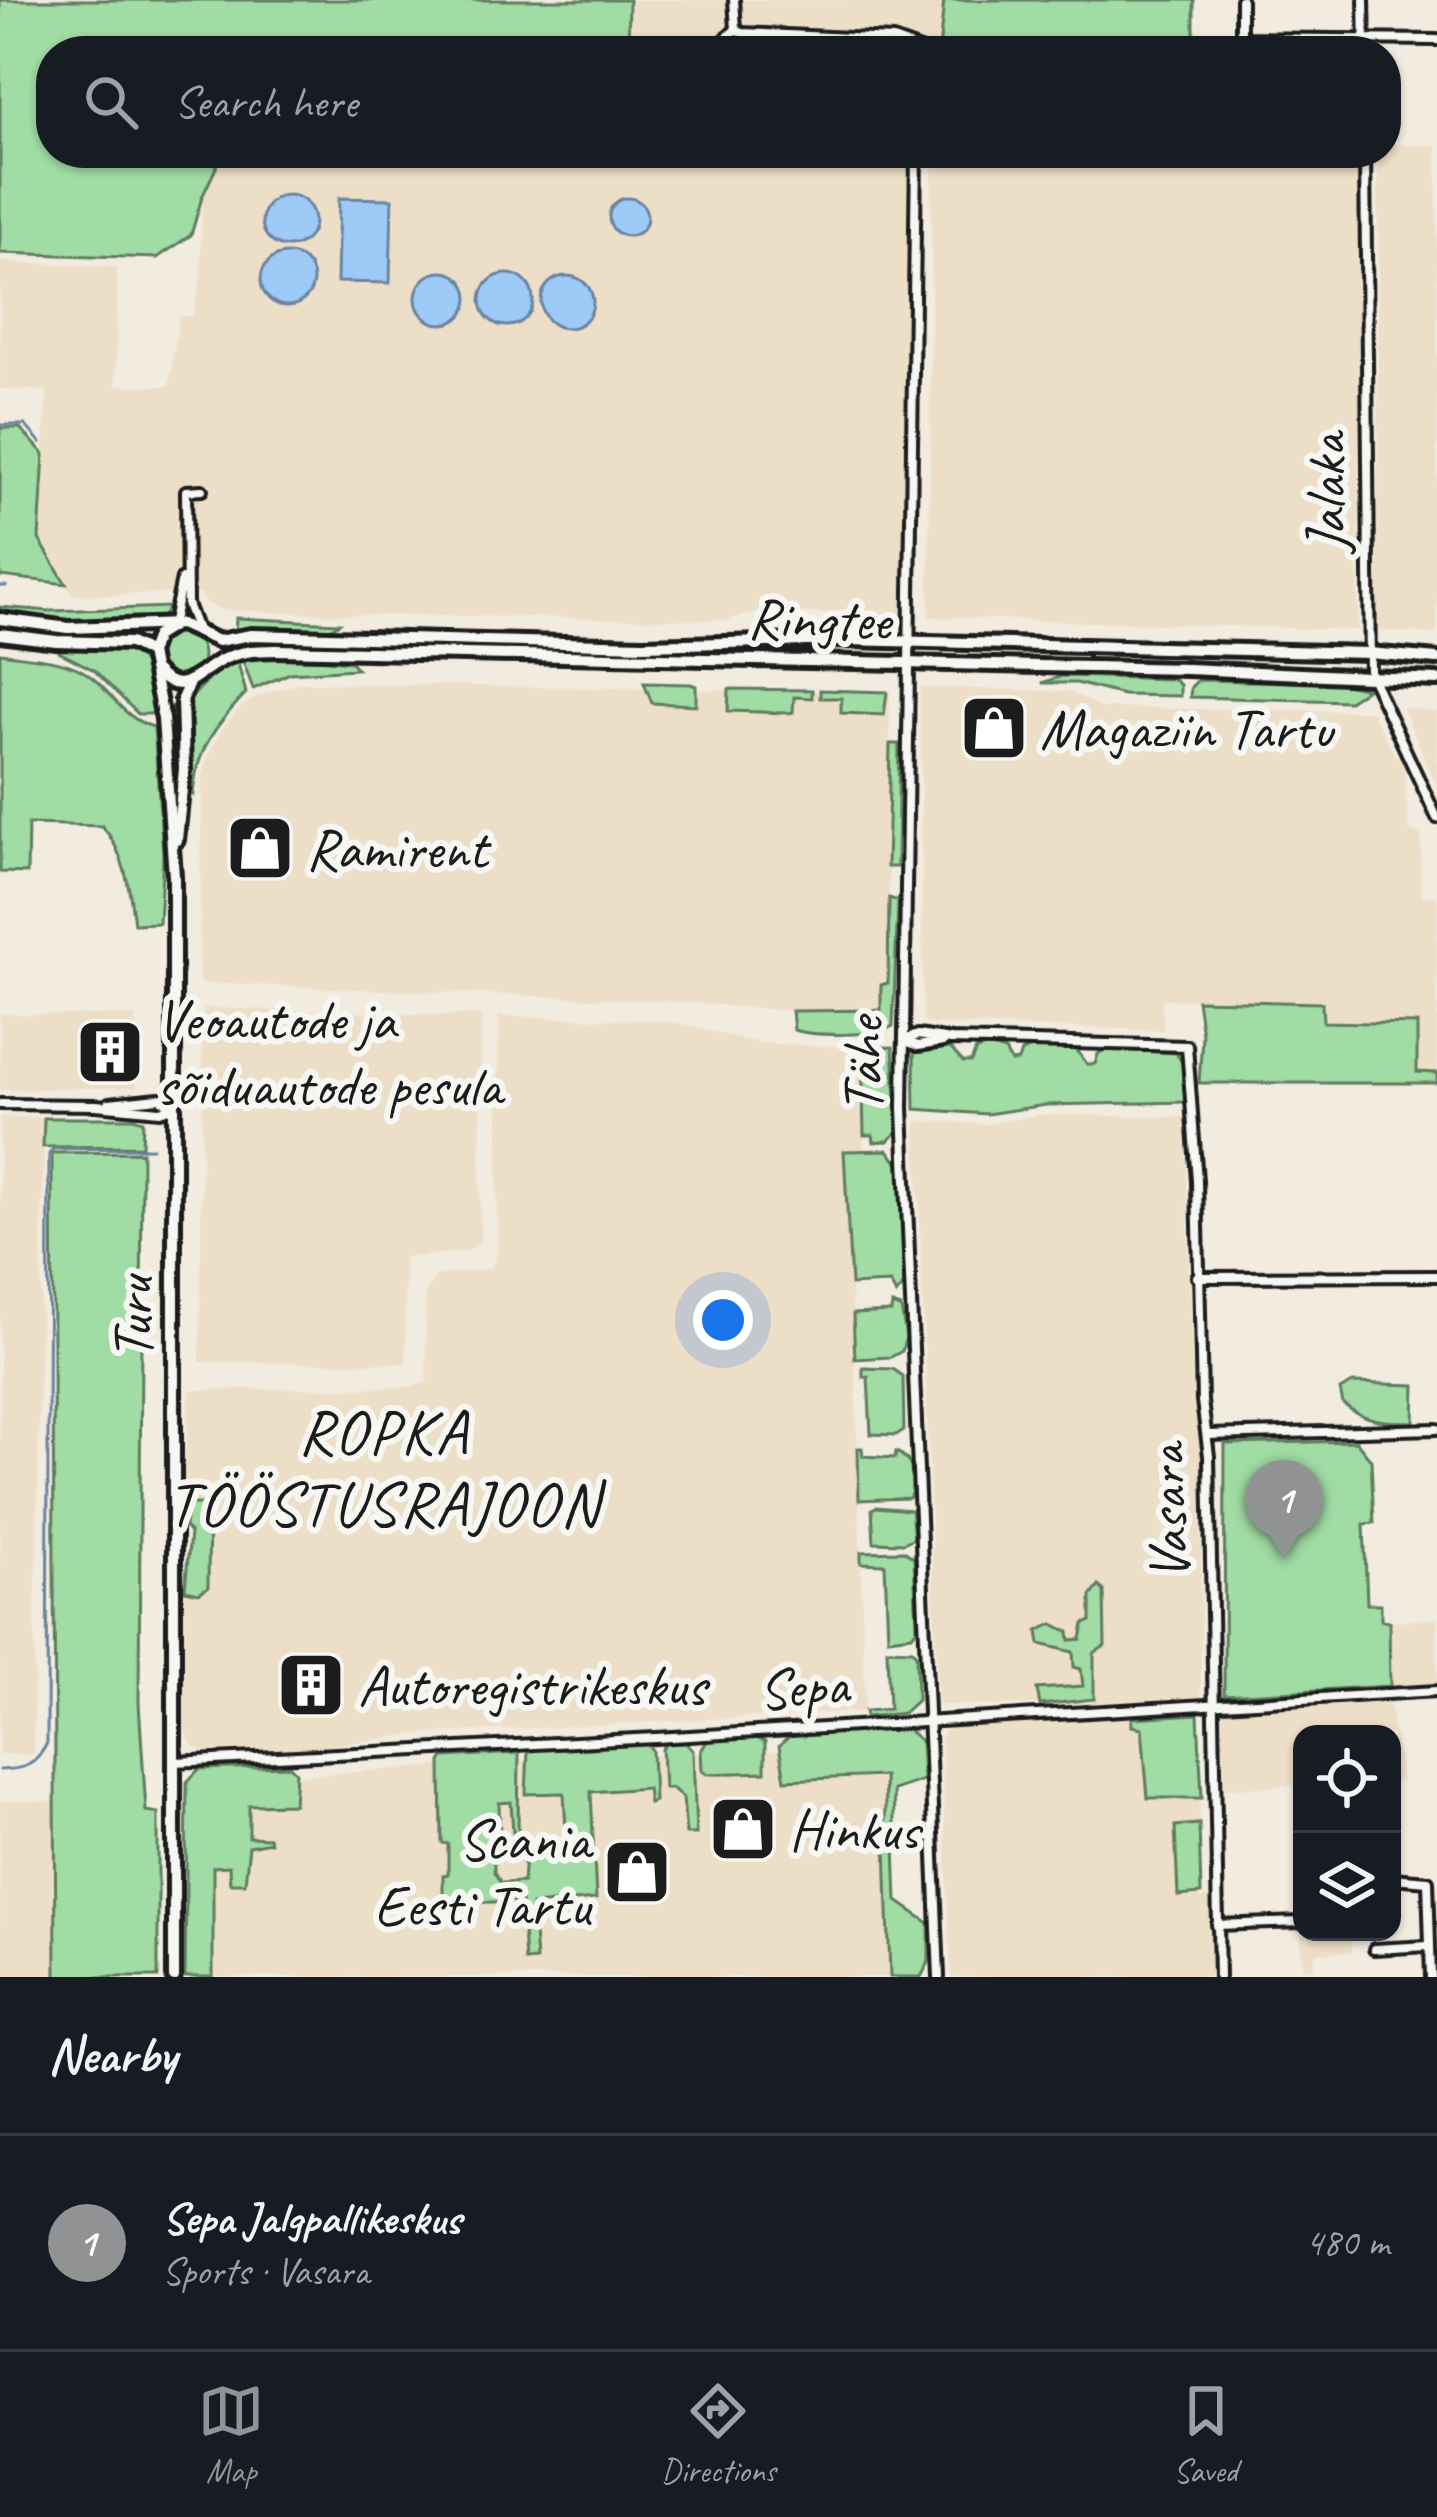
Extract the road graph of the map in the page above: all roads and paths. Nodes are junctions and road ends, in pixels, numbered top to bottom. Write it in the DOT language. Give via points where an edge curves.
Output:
graph roads {
  1 [pos="734,0"];
  2 [pos="1241,0"];
  3 [pos="1364,0"];
  4 [pos="736,28"];
  5 [pos="728,36"];
  6 [pos="779,36"];
  7 [pos="1241,36"];
  8 [pos="1364,36"];
  9 [pos="1401,40"];
  10 [pos="1437,40"];
  11 [pos="916,168"];
  12 [pos="1365,168"];
  13 [pos="202,490"];
  14 [pos="185,566"];
  15 [pos="0,619"];
  16 [pos="172,626"];
  17 [pos="200,633"];
  18 [pos="0,634"];
  19 [pos="909,641"];
  20 [pos="150,653"];
  21 [pos="1369,653"];
  22 [pos="1437,659"];
  23 [pos="909,662"];
  24 [pos="155,671"];
  25 [pos="204,672"];
  26 [pos="1370,674"];
  27 [pos="1437,680"];
  28 [pos="189,683"];
  29 [pos="1437,818"];
  30 [pos="174,876"];
  31 [pos="903,1040"];
  32 [pos="0,1104"];
  33 [pos="174,1106"];
  34 [pos="1437,1276"];
  35 [pos="1197,1277"];
  36 [pos="1437,1429"];
  37 [pos="1207,1436"];
  38 [pos="1437,1691"];
  39 [pos="1213,1705"];
  40 [pos="929,1720"];
  41 [pos="175,1762"];
  42 [pos="1401,1879"];
  43 [pos="1293,1922"];
  44 [pos="1217,1925"];
  45 [pos="1429,1946"];
  46 [pos="1373,1949"];
  47 [pos="174,1977"];
  48 [pos="939,1977"];
  49 [pos="1219,1977"];
  50 [pos="1431,1977"];
  1 -- 4 [label="street"];
  2 -- 7 [label="street"];
  3 -- 8 [label="street"];
  4 -- 5 [label="street"];
  4 -- 6 [label="street"];
  9 -- 10 [label="street"];
  11 -- 19 [label="street, Tähe"];
  12 -- 21 [label="street, Jalaka"];
  13 -- 14 [label="street" via="186,491"];
  14 -- 16 [label="street"];
  14 -- 17 [label="street" via="187,604"];
  15 -- 16 [label="main road" via="68,628"];
  16 -- 17 [label="main road"];
  16 -- 20 [label="main road" via="156,636"];
  17 -- 19 [label="main road, Ringtee" via="218,641 251,635 643,645"];
  17 -- 25 [label="main road" via="210,654"];
  18 -- 20 [label="main road" via="130,643"];
  19 -- 21 [label="main road, Ringtee"];
  19 -- 23 [label="street, Tähe"];
  20 -- 24 [label="main road"];
  21 -- 22 [label="main road, Ringtee"];
  21 -- 26 [label="street, Jalaka"];
  23 -- 25 [label="main road, Ringtee" via="257,650"];
  23 -- 26 [label="main road, Ringtee"];
  23 -- 31 [label="street, Tähe"];
  24 -- 28 [label="main road" via="170,683"];
  24 -- 30 [label="main road, Turu"];
  25 -- 28 [label="main road"];
  26 -- 27 [label="main road, Ringtee"];
  26 -- 29 [label="street, Jalaka"];
  28 -- 30 [label="main road, Turu"];
  30 -- 33 [label="main road, Turu"];
  31 -- 35 [label="street, Vasara" via="1187,1046"];
  31 -- 40 [label="street, Tähe"];
  32 -- 33 [label="street" via="160,1112"];
  33 -- 41 [label="main road, Turu"];
  34 -- 35 [label="street"];
  35 -- 37 [label="street, Vasara"];
  36 -- 37 [label="street"];
  37 -- 39 [label="street, Vasara"];
  38 -- 39 [label="street, Sepa"];
  39 -- 40 [label="street, Sepa"];
  39 -- 44 [label="street, Vasara"];
  40 -- 41 [label="street, Sepa"];
  40 -- 48 [label="street, Tähe"];
  41 -- 47 [label="main road, Turu"];
  42 -- 45 [label="street" via="1428,1881"];
  43 -- 44 [label="street"];
  44 -- 49 [label="street, Vasara"];
  45 -- 46 [label="street"];
  45 -- 50 [label="street"];
}
